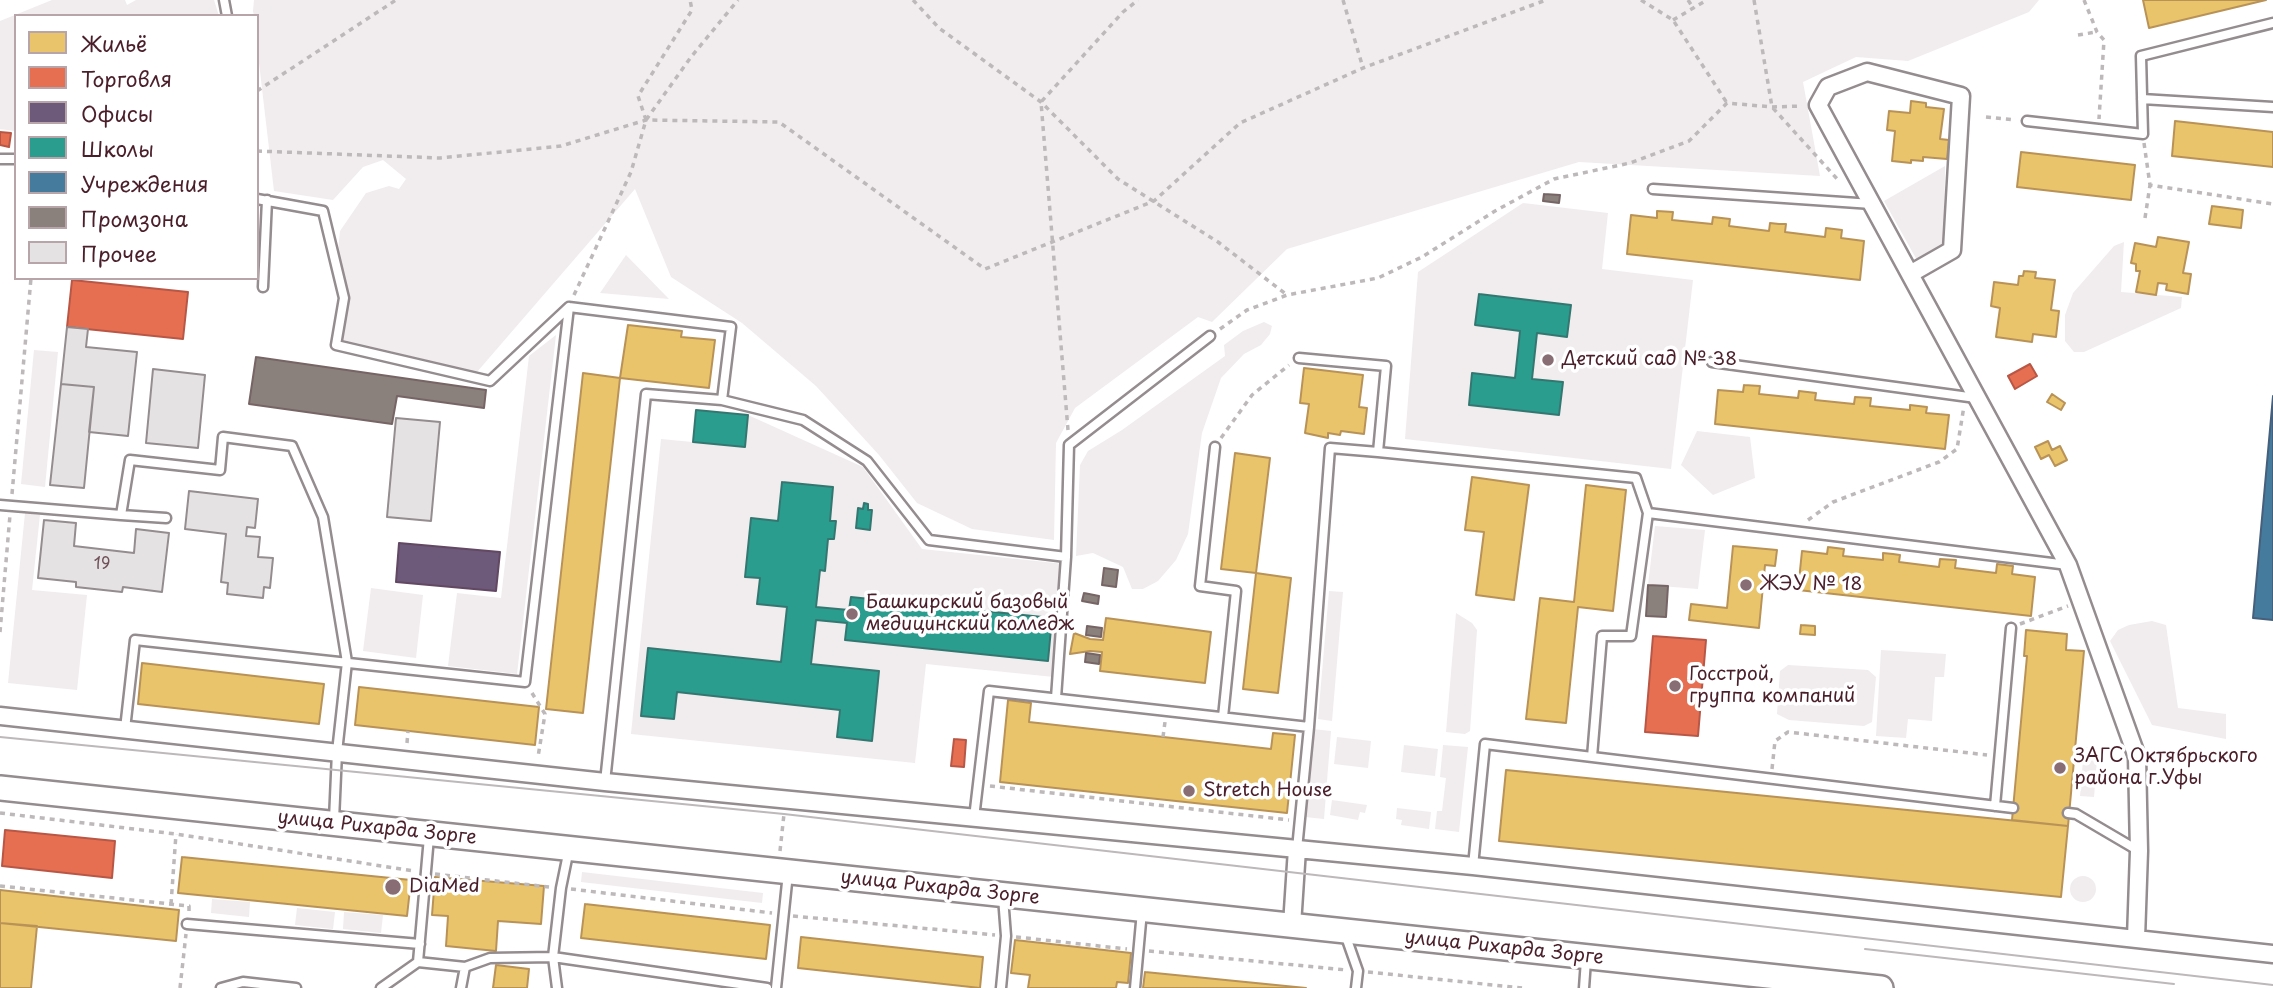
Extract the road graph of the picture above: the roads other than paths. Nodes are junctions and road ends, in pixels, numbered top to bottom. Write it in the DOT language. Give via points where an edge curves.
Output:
graph roads {
  1 [pos="2273,23"];
  2 [pos="2142,99"];
  3 [pos="2273,107"];
  4 [pos="2027,121"];
  5 [pos="1653,189"];
  6 [pos="259,199"];
  7 [pos="267,200"];
  8 [pos="1872,204"];
  9 [pos="1910,274"];
  10 [pos="263,287"];
  11 [pos="569,307"];
  12 [pos="1210,336"];
  13 [pos="1299,358"];
  14 [pos="1712,362"];
  15 [pos="1972,398"];
  16 [pos="722,400"];
  17 [pos="1215,447"];
  18 [pos="1378,452"];
  19 [pos="0,505"];
  20 [pos="1648,513"];
  21 [pos="121,515"];
  22 [pos="166,518"];
  23 [pos="1066,556"];
  24 [pos="2068,565"];
  25 [pos="2011,628"];
  26 [pos="347,662"];
  27 [pos="1056,698"];
  28 [pos="0,716"];
  29 [pos="1223,717"];
  30 [pos="1309,727"];
  31 [pos="125,729"];
  32 [pos="337,752"];
  33 [pos="1592,757"];
  34 [pos="605,782"];
  35 [pos="0,788"];
  36 [pos="1995,806"];
  37 [pos="2013,808"];
  38 [pos="2068,813"];
  39 [pos="974,818"];
  40 [pos="334,823"];
  41 [pos="429,834"];
  42 [pos="569,848"];
  43 [pos="1297,849"];
  44 [pos="2139,851"];
  45 [pos="1473,866"];
  46 [pos="783,871"];
  47 [pos="1003,895"];
  48 [pos="1142,908"];
  49 [pos="187,924"];
  50 [pos="1292,925"];
  51 [pos="1344,931"];
  52 [pos="2136,938"];
  53 [pos="420,944"];
  54 [pos="2273,954"];
  55 [pos="553,957"];
  56 [pos="1586,957"];
  57 [pos="418,962"];
  58 [pos="465,967"];
  59 [pos="1751,981"];
  60 [pos="221,988"];
  61 [pos="296,988"];
  62 [pos="381,988"];
  63 [pos="461,988"];
  64 [pos="558,988"];
  65 [pos="767,988"];
  66 [pos="776,988"];
  67 [pos="1002,988"];
  68 [pos="1135,988"];
  69 [pos="1356,988"];
  70 [pos="1584,988"];
  71 [pos="1881,988"];
  1 -- 2 [label="lane" via="2141,56"];
  2 -- 3 [label="lane"];
  2 -- 4 [label="lane" via="2143,134"];
  5 -- 8 [label="lane"];
  6 -- 7 [label="lane"];
  7 -- 10 [label="lane"];
  7 -- 11 [label="lane" via="323,211 344,298 336,345 490,381"];
  8 -- 9 [label="street"];
  8 -- 9 [label="street" via="1818,105 1828,88 1867,72 1961,96 1952,250"];
  9 -- 15 [label="street"];
  11 -- 16 [label="lane" via="731,327"];
  11 -- 26 [label="lane" via="524,682"];
  12 -- 23 [label="lane" via="1069,445"];
  13 -- 18 [label="lane" via="1385,366"];
  14 -- 15 [label="lane"];
  15 -- 24 [label="street"];
  16 -- 23 [label="lane" via="803,420 867,461 929,540"];
  16 -- 34 [label="lane" via="646,394"];
  17 -- 29 [label="lane" via="1200,586 1236,591"];
  18 -- 20 [label="lane" via="1636,478"];
  18 -- 30 [label="lane" via="1330,448"];
  19 -- 21 [label="lane"];
  20 -- 24 [label="lane"];
  20 -- 33 [label="lane" via="1631,636 1602,636"];
  21 -- 22 [label="lane"];
  21 -- 26 [label="lane" via="130,460 220,470 223,437 292,446 323,517"];
  23 -- 27 [label="lane"];
  24 -- 44 [label="street" via="2137,757"];
  25 -- 36 [label="lane"];
  26 -- 31 [label="lane" via="135,640"];
  26 -- 32 [label="lane"];
  27 -- 29 [label="lane"];
  27 -- 39 [label="lane" via="989,691"];
  28 -- 31 [label="street"];
  29 -- 30 [label="lane"];
  30 -- 43 [label="lane"];
  31 -- 32 [label="street"];
  32 -- 34 [label="street"];
  32 -- 40 [label="lane"];
  33 -- 36 [label="lane"];
  33 -- 45 [label="lane" via="1485,744"];
  34 -- 39 [label="street"];
  35 -- 40 [label="main road, улица Рихарда Зорге"];
  36 -- 37 [label="lane"];
  38 -- 44 [label="lane"];
  39 -- 43 [label="street"];
  40 -- 41 [label="main road, улица Рихарда Зорге"];
  41 -- 42 [label="main road, улица Рихарда Зорге"];
  41 -- 53 [label="lane"];
  42 -- 46 [label="main road, улица Рихарда Зорге"];
  42 -- 55 [label="lane"];
  43 -- 45 [label="street"];
  43 -- 50 [label="street"];
  44 -- 52 [label="street"];
  45 -- 52 [label="street"];
  46 -- 47 [label="main road, улица Рихарда Зорге"];
  46 -- 66 [label="lane" via="784,915"];
  47 -- 48 [label="main road, улица Рихарда Зорге"];
  47 -- 67 [label="lane"];
  48 -- 50 [label="main road, улица Рихарда Зорге"];
  48 -- 68 [label="lane"];
  49 -- 53 [label="lane"];
  50 -- 51 [label="main road, улица Рихарда Зорге"];
  51 -- 56 [label="main road, улица Рихарда Зорге"];
  51 -- 69 [label="lane" via="1358,971"];
  52 -- 54 [label="street"];
  53 -- 57 [label="lane"];
  55 -- 58 [label="lane" via="490,958"];
  55 -- 64 [label="lane"];
  55 -- 65 [label="lane"];
  56 -- 59 [label="main road, улица Рихарда Зорге"];
  56 -- 70 [label="lane"];
  57 -- 58 [label="lane"];
  57 -- 62 [label="lane"];
  58 -- 63 [label="lane"];
  59 -- 71 [label="main road, улица Рихарда Зорге"];
  60 -- 61 [label="lane" via="243,982"];
}
